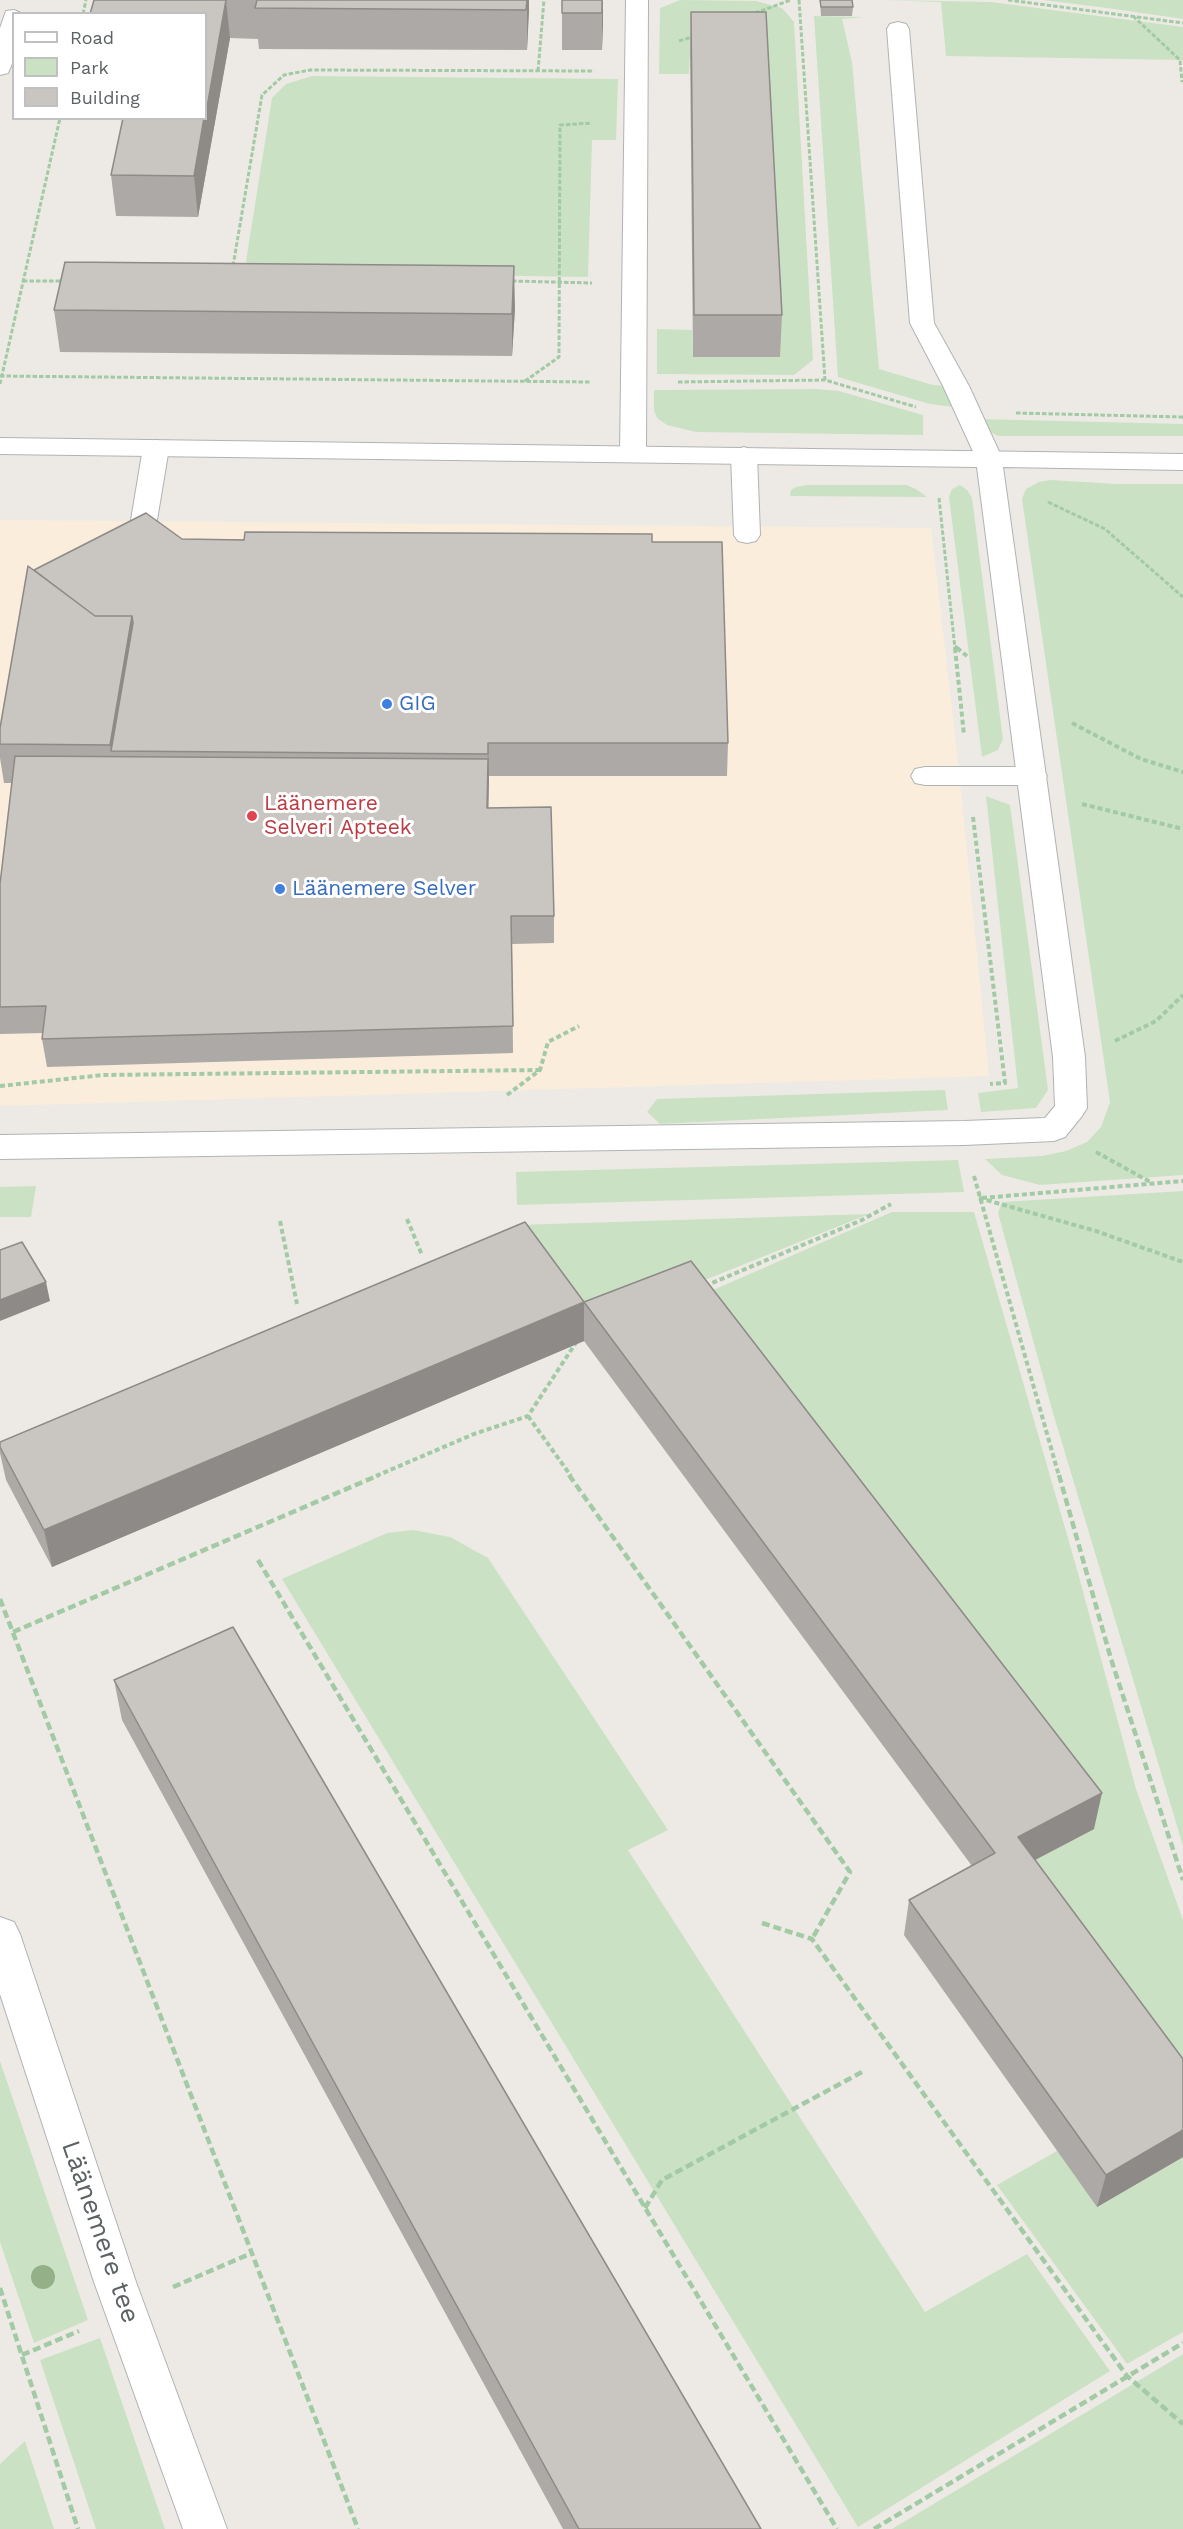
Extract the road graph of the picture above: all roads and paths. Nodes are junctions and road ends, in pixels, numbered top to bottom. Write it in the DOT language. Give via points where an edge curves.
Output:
graph roads {
  1 [pos="544,0"];
  2 [pos="637,0"];
  3 [pos="791,0"];
  4 [pos="1008,0"];
  5 [pos="1132,15"];
  6 [pos="747,16"];
  7 [pos="1183,22"];
  8 [pos="12,23"];
  9 [pos="898,29"];
  10 [pos="703,33"];
  11 [pos="1183,56"];
  12 [pos="1180,60"];
  13 [pos="637,64"];
  14 [pos="0,68"];
  15 [pos="538,71"];
  16 [pos="1182,82"];
  17 [pos="60,120"];
  18 [pos="636,121"];
  19 [pos="232,269"];
  20 [pos="23,281"];
  21 [pos="69,281"];
  22 [pos="512,281"];
  23 [pos="559,281"];
  24 [pos="634,285"];
  25 [pos="1,376"];
  26 [pos="825,380"];
  27 [pos="525,381"];
  28 [pos="633,382"];
  29 [pos="0,384"];
  30 [pos="0,446"];
  31 [pos="156,448"];
  32 [pos="633,453"];
  33 [pos="744,455"];
  34 [pos="932,457"];
  35 [pos="989,458"];
  36 [pos="1183,462"];
  37 [pos="142,532"];
  38 [pos="747,535"];
  39 [pos="1183,597"];
  40 [pos="925,776"];
  41 [pos="969,776"];
  42 [pos="1034,784"];
  43 [pos="1183,829"];
  44 [pos="1183,995"];
  45 [pos="579,1026"];
  46 [pos="1070,1057"];
  47 [pos="540,1070"];
  48 [pos="985,1085"];
  49 [pos="0,1086"];
  50 [pos="500,1100"];
  51 [pos="1054,1129"];
  52 [pos="964,1133"];
  53 [pos="0,1147"];
  54 [pos="1183,1181"];
  55 [pos="1153,1183"];
  56 [pos="979,1198"];
  57 [pos="891,1204"];
  58 [pos="407,1220"];
  59 [pos="280,1221"];
  60 [pos="422,1255"];
  61 [pos="1183,1262"];
  62 [pos="699,1289"];
  63 [pos="297,1304"];
  64 [pos="578,1340"];
  65 [pos="528,1416"];
  66 [pos="258,1560"];
  67 [pos="0,1599"];
  68 [pos="13,1632"];
  69 [pos="1183,1880"];
  70 [pos="762,1923"];
  71 [pos="0,1934"];
  72 [pos="812,1939"];
  73 [pos="862,2072"];
  74 [pos="645,2209"];
  75 [pos="252,2253"];
  76 [pos="0,2288"];
  77 [pos="169,2288"];
  78 [pos="83,2330"];
  79 [pos="1183,2343"];
  80 [pos="22,2355"];
  81 [pos="1126,2376"];
  82 [pos="1183,2424"];
  83 [pos="78,2529"];
  84 [pos="205,2529"];
  85 [pos="358,2529"];
  86 [pos="837,2529"];
  87 [pos="874,2529"];
  1 -- 15 [label="path"];
  2 -- 13 [label="street"];
  3 -- 6 [label="path"];
  4 -- 5 [label="path"];
  5 -- 7 [label="path"];
  5 -- 12 [label="path"];
  8 -- 14 [label="street"];
  9 -- 35 [label="street" via="922,323"];
  10 -- 13 [label="path"];
  11 -- 12 [label="path"];
  12 -- 16 [label="path"];
  13 -- 15 [label="path"];
  13 -- 18 [label="street"];
  15 -- 19 [label="path" via="310,70 284,75 262,95"];
  17 -- 20 [label="path"];
  18 -- 23 [label="path" via="560,125"];
  18 -- 24 [label="street"];
  20 -- 21 [label="path"];
  20 -- 25 [label="path"];
  22 -- 23 [label="path"];
  23 -- 24 [label="path"];
  23 -- 27 [label="path" via="559,357"];
  24 -- 28 [label="street"];
  25 -- 27 [label="path"];
  25 -- 29 [label="path"];
  26 -- 28 [label="path"];
  27 -- 28 [label="path"];
  28 -- 32 [label="street"];
  30 -- 31 [label="street"];
  31 -- 32 [label="street"];
  31 -- 37 [label="street"];
  32 -- 33 [label="street"];
  33 -- 34 [label="street"];
  33 -- 38 [label="street"];
  34 -- 35 [label="street"];
  34 -- 41 [label="path"];
  35 -- 36 [label="street"];
  35 -- 39 [label="path" via="1049,503 1105,529"];
  35 -- 42 [label="street"];
  40 -- 41 [label="street"];
  41 -- 42 [label="street"];
  41 -- 48 [label="path" via="1005,1083"];
  42 -- 43 [label="path"];
  42 -- 46 [label="street"];
  44 -- 46 [label="path" via="1156,1021 1119,1040"];
  45 -- 47 [label="path" via="548,1042"];
  46 -- 51 [label="street" via="1071,1108"];
  47 -- 49 [label="path" via="103,1075"];
  47 -- 50 [label="path"];
  51 -- 52 [label="street"];
  51 -- 55 [label="path"];
  52 -- 53 [label="street"];
  52 -- 56 [label="path"];
  54 -- 55 [label="path"];
  55 -- 56 [label="path"];
  56 -- 61 [label="path" via="1096,1231"];
  56 -- 69 [label="path" via="1111,1659"];
  57 -- 62 [label="path"];
  58 -- 60 [label="path"];
  59 -- 63 [label="path"];
  64 -- 65 [label="path"];
  65 -- 68 [label="path" via="474,1434"];
  65 -- 72 [label="path" via="850,1872"];
  66 -- 74 [label="path"];
  67 -- 68 [label="path"];
  68 -- 75 [label="path"];
  70 -- 72 [label="path"];
  71 -- 84 [label="street, Läänemere tee" via="118,2291"];
  72 -- 81 [label="path"];
  73 -- 74 [label="path" via="662,2181"];
  74 -- 86 [label="path"];
  75 -- 77 [label="path"];
  75 -- 85 [label="path"];
  76 -- 80 [label="path"];
  78 -- 80 [label="path"];
  79 -- 81 [label="path"];
  80 -- 83 [label="path"];
  81 -- 82 [label="path"];
  81 -- 87 [label="path"];
}
